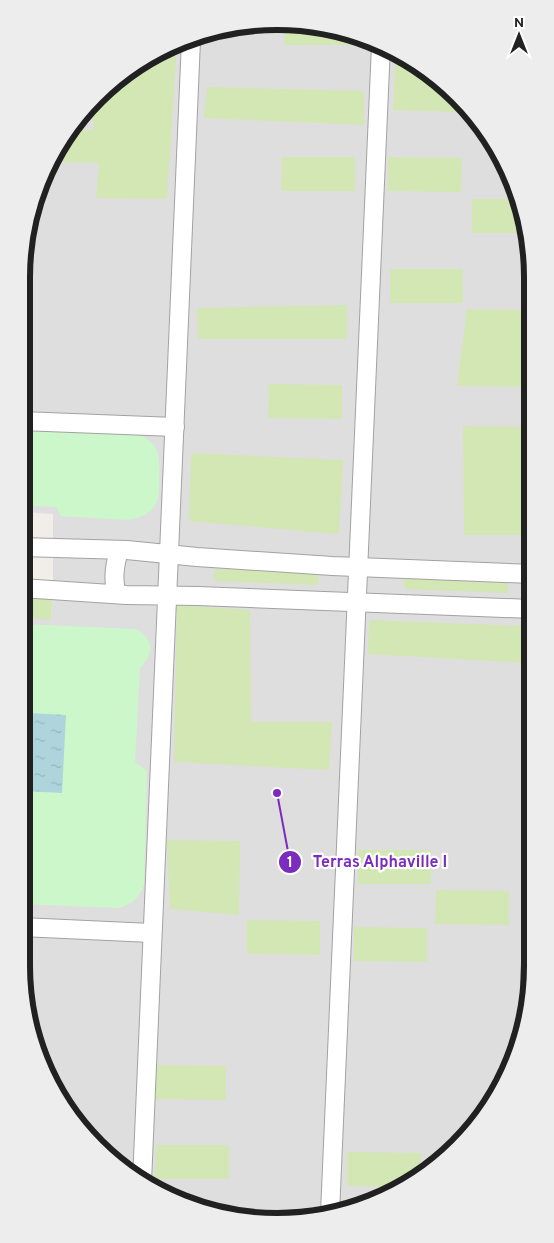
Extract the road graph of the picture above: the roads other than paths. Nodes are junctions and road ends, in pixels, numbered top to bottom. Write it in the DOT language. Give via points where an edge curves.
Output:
graph roads {
  1 [pos="191,46"];
  2 [pos="381,53"];
  3 [pos="30,421"];
  4 [pos="175,427"];
  5 [pos="30,547"];
  6 [pos="119,550"];
  7 [pos="169,553"];
  8 [pos="357,566"];
  9 [pos="524,574"];
  10 [pos="30,589"];
  11 [pos="117,594"];
  12 [pos="168,595"];
  13 [pos="357,602"];
  14 [pos="524,609"];
  15 [pos="30,927"];
  16 [pos="152,933"];
  17 [pos="142,1173"];
  18 [pos="330,1207"];
  1 -- 4 [label="street"];
  2 -- 8 [label="street"];
  3 -- 4 [label="street"];
  4 -- 7 [label="street"];
  5 -- 6 [label="street"];
  6 -- 7 [label="street"];
  6 -- 11 [label="street" via="114,573"];
  7 -- 8 [label="street"];
  7 -- 12 [label="street"];
  8 -- 9 [label="street"];
  8 -- 13 [label="street"];
  10 -- 11 [label="street"];
  11 -- 12 [label="street"];
  12 -- 13 [label="street"];
  12 -- 16 [label="street"];
  13 -- 14 [label="street"];
  13 -- 18 [label="street"];
  15 -- 16 [label="street"];
  16 -- 17 [label="street"];
}
